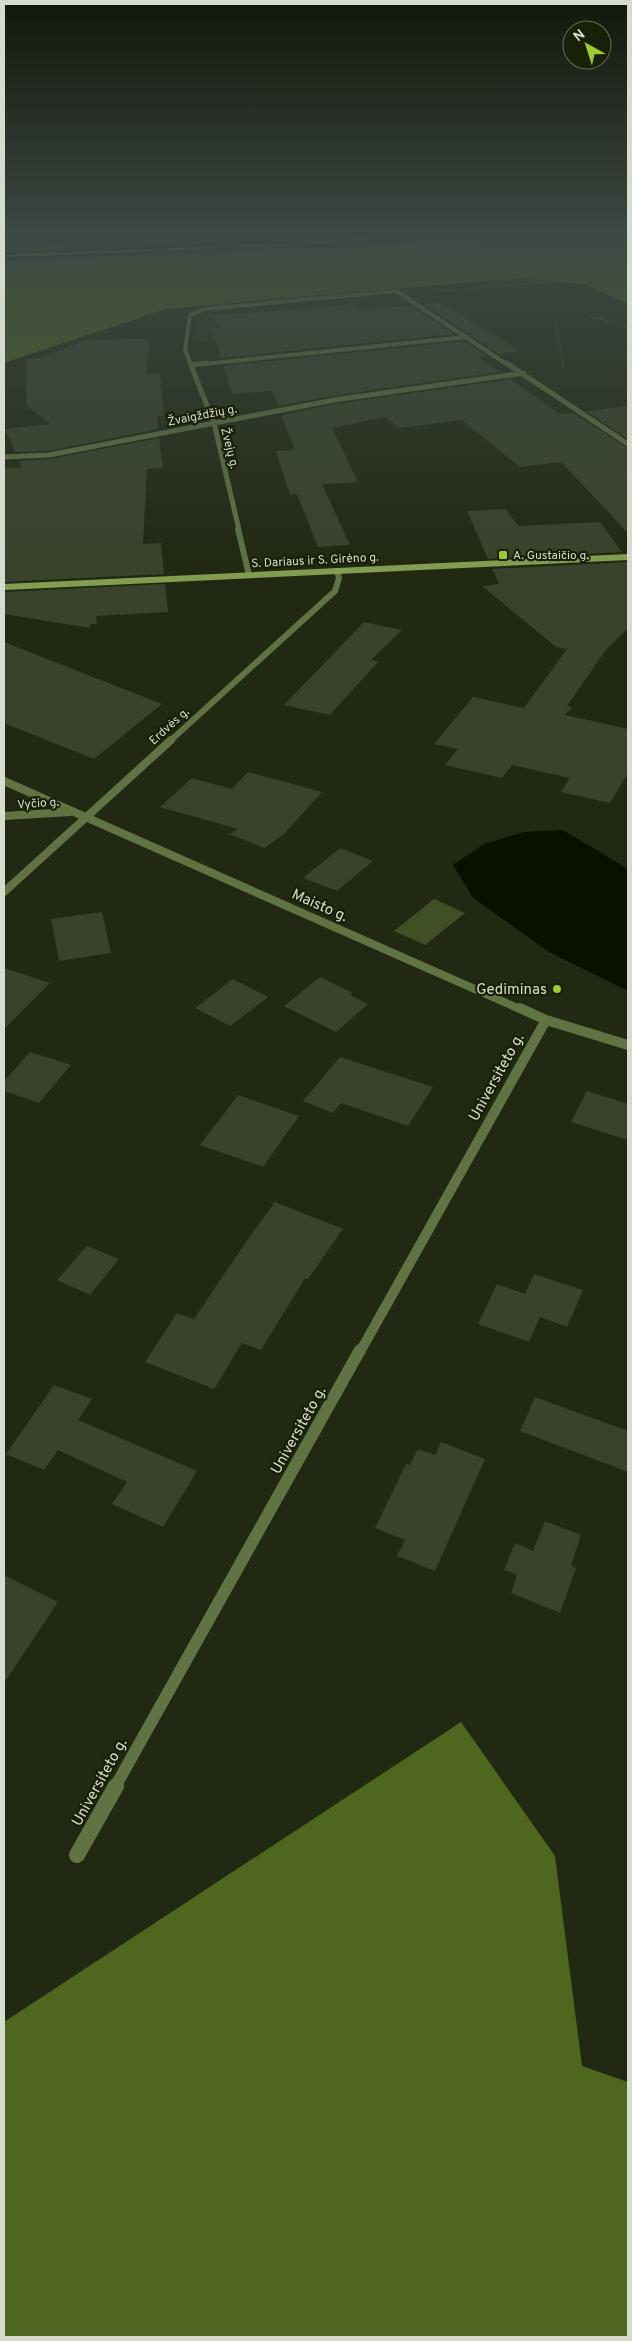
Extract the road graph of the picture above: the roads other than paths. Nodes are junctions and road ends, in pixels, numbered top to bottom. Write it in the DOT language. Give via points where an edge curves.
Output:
graph roads {
  1 [pos="185,343"];
  2 [pos="405,343"];
  3 [pos="477,343"];
  4 [pos="191,365"];
  5 [pos="524,374"];
  6 [pos="214,423"];
  7 [pos="628,444"];
  8 [pos="4,456"];
  9 [pos="628,557"];
  10 [pos="337,571"];
  11 [pos="249,575"];
  12 [pos="4,587"];
  13 [pos="4,781"];
  14 [pos="73,812"];
  15 [pos="4,816"];
  16 [pos="86,817"];
  17 [pos="4,892"];
  18 [pos="546,1020"];
  19 [pos="628,1046"];
  20 [pos="76,1855"];
  1 -- 4 [label="street, Žvejų g." via="184,350"];
  2 -- 4 [label="street"];
  3 -- 5 [label="street"];
  4 -- 6 [label="street, Žvejų g."];
  5 -- 6 [label="street, Žvaigždžių g." via="334,400"];
  5 -- 7 [label="street"];
  6 -- 8 [label="street, Žvaigždžių g." via="49,455"];
  6 -- 11 [label="street, Žvejų g."];
  9 -- 10 [label="street, S. Dariaus ir S. Girėno g."];
  10 -- 11 [label="street, S. Dariaus ir S. Girėno g."];
  10 -- 16 [label="street, Erdvės g." via="335,591"];
  11 -- 12 [label="street, S. Dariaus ir S. Girėno g."];
  13 -- 14 [label="street, Maisto g."];
  14 -- 15 [label="street, Vyčio g."];
  14 -- 16 [label="street, Maisto g."];
  16 -- 17 [label="street, Erdvės g."];
  16 -- 18 [label="street, Maisto g."];
  18 -- 19 [label="street, Maisto g."];
  18 -- 20 [label="street, Universiteto g."];
}
